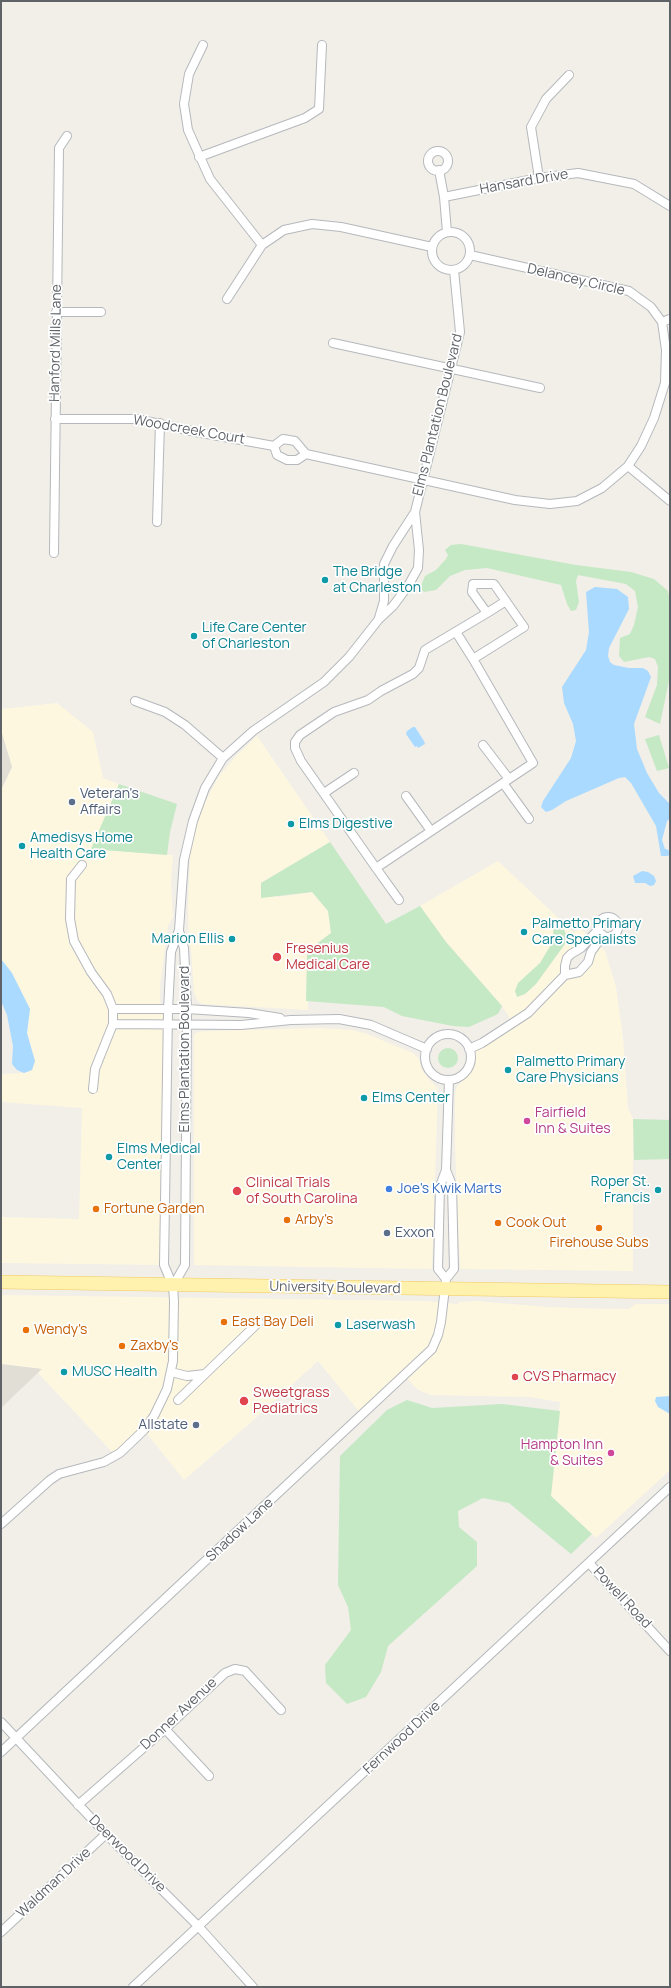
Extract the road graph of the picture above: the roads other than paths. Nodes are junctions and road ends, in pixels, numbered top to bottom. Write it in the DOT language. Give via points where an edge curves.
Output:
graph roads {
  1 [pos="203,45"];
  2 [pos="322,45"];
  3 [pos="569,75"];
  4 [pos="67,136"];
  5 [pos="199,157"];
  6 [pos="439,170"];
  7 [pos="539,178"];
  8 [pos="444,197"];
  9 [pos="670,206"];
  10 [pos="447,232"];
  11 [pos="262,245"];
  12 [pos="432,247"];
  13 [pos="470,255"];
  14 [pos="454,270"];
  15 [pos="227,299"];
  16 [pos="56,312"];
  17 [pos="101,312"];
  18 [pos="666,321"];
  19 [pos="333,343"];
  20 [pos="450,370"];
  21 [pos="540,388"];
  22 [pos="55,419"];
  23 [pos="160,423"];
  24 [pos="274,446"];
  25 [pos="306,454"];
  26 [pos="628,466"];
  27 [pos="422,481"];
  28 [pos="670,502"];
  29 [pos="415,512"];
  30 [pos="157,522"];
  31 [pos="54,553"];
  32 [pos="506,601"];
  33 [pos="487,614"];
  34 [pos="379,619"];
  35 [pos="456,632"];
  36 [pos="473,659"];
  37 [pos="136,701"];
  38 [pos="483,745"];
  39 [pos="223,758"];
  40 [pos="354,773"];
  41 [pos="506,781"];
  42 [pos="324,793"];
  43 [pos="406,796"];
  44 [pos="529,819"];
  45 [pos="431,831"];
  46 [pos="82,865"];
  47 [pos="376,868"];
  48 [pos="399,900"];
  49 [pos="179,930"];
  50 [pos="565,975"];
  51 [pos="187,1008"];
  52 [pos="113,1009"];
  53 [pos="168,1010"];
  54 [pos="291,1020"];
  55 [pos="167,1023"];
  56 [pos="113,1024"];
  57 [pos="186,1026"];
  58 [pos="427,1048"];
  59 [pos="469,1049"];
  60 [pos="449,1080"];
  61 [pos="93,1089"];
  62 [pos="446,1170"];
  63 [pos="1,1282"];
  64 [pos="445,1284"];
  65 [pos="173,1286"];
  66 [pos="670,1292"];
  67 [pos="259,1322"];
  68 [pos="170,1372"];
  69 [pos="206,1373"];
  70 [pos="178,1400"];
  71 [pos="670,1487"];
  72 [pos="1,1524"];
  73 [pos="589,1563"];
  74 [pos="670,1651"];
  75 [pos="281,1710"];
  76 [pos="1,1722"];
  77 [pos="165,1729"];
  78 [pos="15,1738"];
  79 [pos="1,1752"];
  80 [pos="209,1776"];
  81 [pos="78,1805"];
  82 [pos="106,1834"];
  83 [pos="199,1927"];
  84 [pos="1,1932"];
  85 [pos="133,1987"];
  86 [pos="253,1987"];
  1 -- 5 [label="street" via="189,74 184,104 188,130"];
  2 -- 5 [label="street" via="319,109 305,118"];
  3 -- 7 [label="street" via="546,99 531,127"];
  4 -- 16 [label="street, Hanford Mills Lane" via="59,148"];
  5 -- 11 [label="street" via="210,179"];
  6 -- 8 [label="street"];
  7 -- 8 [label="street, Hansard Drive"];
  7 -- 9 [label="street, Hansard Drive" via="578,173 602,176 634,184"];
  8 -- 10 [label="street"];
  10 -- 12 [label="street" via="440,235"];
  10 -- 13 [label="street" via="462,235 470,248"];
  11 -- 12 [label="street" via="284,230 312,224 341,226"];
  11 -- 15 [label="street"];
  12 -- 14 [label="street" via="435,262 447,270"];
  13 -- 14 [label="street" via="467,262"];
  13 -- 18 [label="street, Delancey Circle" via="629,291"];
  14 -- 20 [label="street, Elms Plantation Boulevard" via="460,332"];
  16 -- 17 [label="street"];
  16 -- 22 [label="street, Hanford Mills Lane"];
  18 -- 26 [label="street, Delancey Circle" via="665,383 654,418"];
  19 -- 20 [label="street"];
  20 -- 21 [label="street"];
  20 -- 27 [label="street, Elms Plantation Boulevard"];
  22 -- 23 [label="street, Woodcreek Court" via="137,419"];
  22 -- 31 [label="street, Hanford Mills Lane"];
  23 -- 24 [label="street, Woodcreek Court"];
  23 -- 30 [label="street"];
  24 -- 25 [label="street, Woodcreek Court" via="283,438 295,442"];
  24 -- 25 [label="street" via="277,455 287,460 297,460"];
  25 -- 27 [label="street, Delancey Circle"];
  26 -- 27 [label="street, Delancey Circle" via="602,488 577,501 550,504 515,500"];
  26 -- 28 [label="street"];
  27 -- 29 [label="street, Elms Plantation Boulevard"];
  29 -- 34 [label="street, Elms Plantation Boulevard" via="384,564 384,601"];
  29 -- 34 [label="street, Elms Plantation Boulevard" via="418,568 408,586"];
  32 -- 33 [label="street"];
  32 -- 33 [label="street" via="494,584 473,584 472,592"];
  32 -- 36 [label="street" via="524,627"];
  33 -- 35 [label="street"];
  34 -- 39 [label="street, Elms Plantation Boulevard" via="349,657 324,682 253,731"];
  35 -- 36 [label="street"];
  35 -- 42 [label="street" via="425,650 413,674 381,690 368,700 334,712 300,735 295,742 295,748 300,761"];
  36 -- 41 [label="street" via="533,763"];
  37 -- 39 [label="street" via="165,712 185,725"];
  38 -- 41 [label="street"];
  39 -- 49 [label="street, Elms Plantation Boulevard" via="205,788 193,821 184,860"];
  40 -- 42 [label="street"];
  41 -- 44 [label="street"];
  41 -- 45 [label="street"];
  42 -- 47 [label="street"];
  43 -- 45 [label="street"];
  45 -- 47 [label="street"];
  46 -- 52 [label="street" via="71,879 70,919 74,941 107,994"];
  47 -- 48 [label="street"];
  49 -- 51 [label="street, Elms Plantation Boulevard" via="184,948"];
  49 -- 53 [label="street, Elms Plantation Boulevard" via="171,952"];
  50 -- 50 [label="street" via="580,972 588,962 600,932 567,958"];
  50 -- 59 [label="street" via="528,1013"];
  51 -- 53 [label="street"];
  51 -- 54 [label="street" via="249,1013"];
  51 -- 57 [label="street, Elms Plantation Boulevard"];
  52 -- 53 [label="street"];
  52 -- 56 [label="street"];
  53 -- 55 [label="street, Elms Plantation Boulevard"];
  54 -- 57 [label="street" via="242,1025"];
  54 -- 58 [label="street" via="339,1019 371,1025"];
  55 -- 56 [label="street"];
  55 -- 57 [label="street"];
  55 -- 65 [label="street, Elms Plantation Boulevard" via="164,1265"];
  56 -- 61 [label="street" via="95,1069"];
  57 -- 65 [label="street, Elms Plantation Boulevard" via="185,1265"];
  58 -- 59 [label="street" via="434,1039 447,1035 460,1038"];
  58 -- 60 [label="street" via="425,1058 430,1071 442,1079"];
  59 -- 60 [label="street" via="471,1056 467,1070 456,1079"];
  60 -- 62 [label="street"];
  62 -- 64 [label="street" via="440,1186 438,1269"];
  62 -- 64 [label="street, Shadow Lane" via="452,1185 454,1269"];
  63 -- 65 [label="main road, University Boulevard"];
  64 -- 65 [label="main road, University Boulevard"];
  64 -- 66 [label="main road, University Boulevard"];
  64 -- 78 [label="street, Shadow Lane" via="438,1335 425,1357"];
  65 -- 68 [label="street" via="174,1340"];
  67 -- 69 [label="street"];
  68 -- 69 [label="street" via="187,1376"];
  68 -- 72 [label="street" via="167,1389 154,1416 144,1430 120,1453 104,1462 59,1474"];
  69 -- 70 [label="street"];
  71 -- 73 [label="street, Fernwood Drive"];
  73 -- 74 [label="street, Powell Road"];
  73 -- 83 [label="street, Fernwood Drive"];
  75 -- 77 [label="street, Donner Avenue" via="245,1671 235,1669 218,1678"];
  76 -- 78 [label="street, Deerwood Drive"];
  77 -- 80 [label="street"];
  77 -- 81 [label="street, Donner Avenue"];
  78 -- 79 [label="street, Shadow Lane"];
  78 -- 81 [label="street, Deerwood Drive"];
  81 -- 82 [label="street, Deerwood Drive"];
  82 -- 83 [label="street, Deerwood Drive"];
  82 -- 84 [label="street, Waldman Drive"];
  83 -- 85 [label="street, Fernwood Drive"];
  83 -- 86 [label="street, Deerwood Drive"];
}
